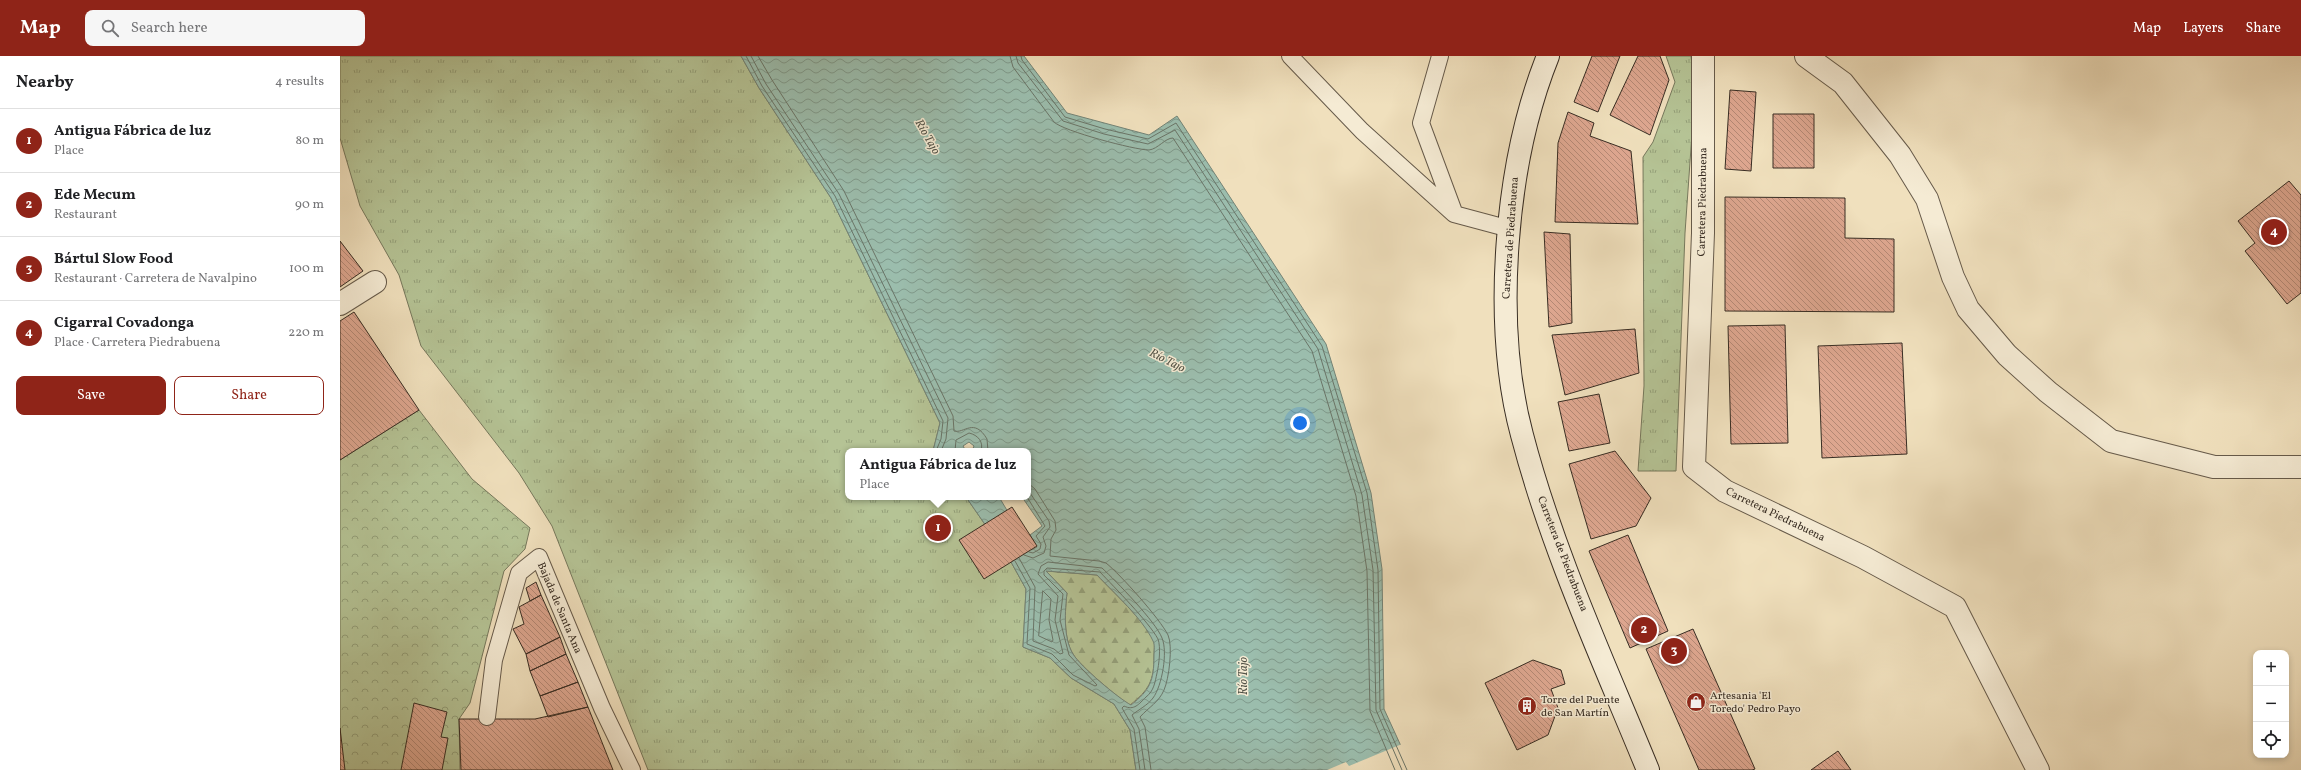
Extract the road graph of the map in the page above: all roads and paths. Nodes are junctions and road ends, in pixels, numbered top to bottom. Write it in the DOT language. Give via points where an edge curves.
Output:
graph roads {
  1 [pos="1290,56"];
  2 [pos="1440,56"];
  3 [pos="1703,56"];
  4 [pos="1806,56"];
  5 [pos="1546,57"];
  6 [pos="1454,214"];
  7 [pos="1510,229"];
  8 [pos="375,282"];
  9 [pos="340,304"];
  10 [pos="2301,467"];
  11 [pos="487,717"];
  12 [pos="632,770"];
  13 [pos="1648,770"];
  14 [pos="2038,770"];
  1 -- 6 [label="lane" via="1362,131"];
  2 -- 6 [label="lane" via="1421,123"];
  3 -- 14 [label="street, Carretera Piedrabuena" via="1703,234 1694,467 1725,491 1863,557 1955,607"];
  4 -- 10 [label="street" via="1843,83 1900,155 1927,199 1953,276 1968,309 2006,355 2048,392 2111,441 2214,467"];
  5 -- 7 [label="street, Carretera de Piedrabuena" via="1522,139"];
  6 -- 7 [label="lane"];
  7 -- 13 [label="street, Carretera de Piedrabuena" via="1506,292 1510,367 1521,433 1542,503"];
  8 -- 9 [label="street"];
  11 -- 12 [label="lane, Bajada de Santa Ana" via="494,660 519,573 539,557 602,708"];
}
